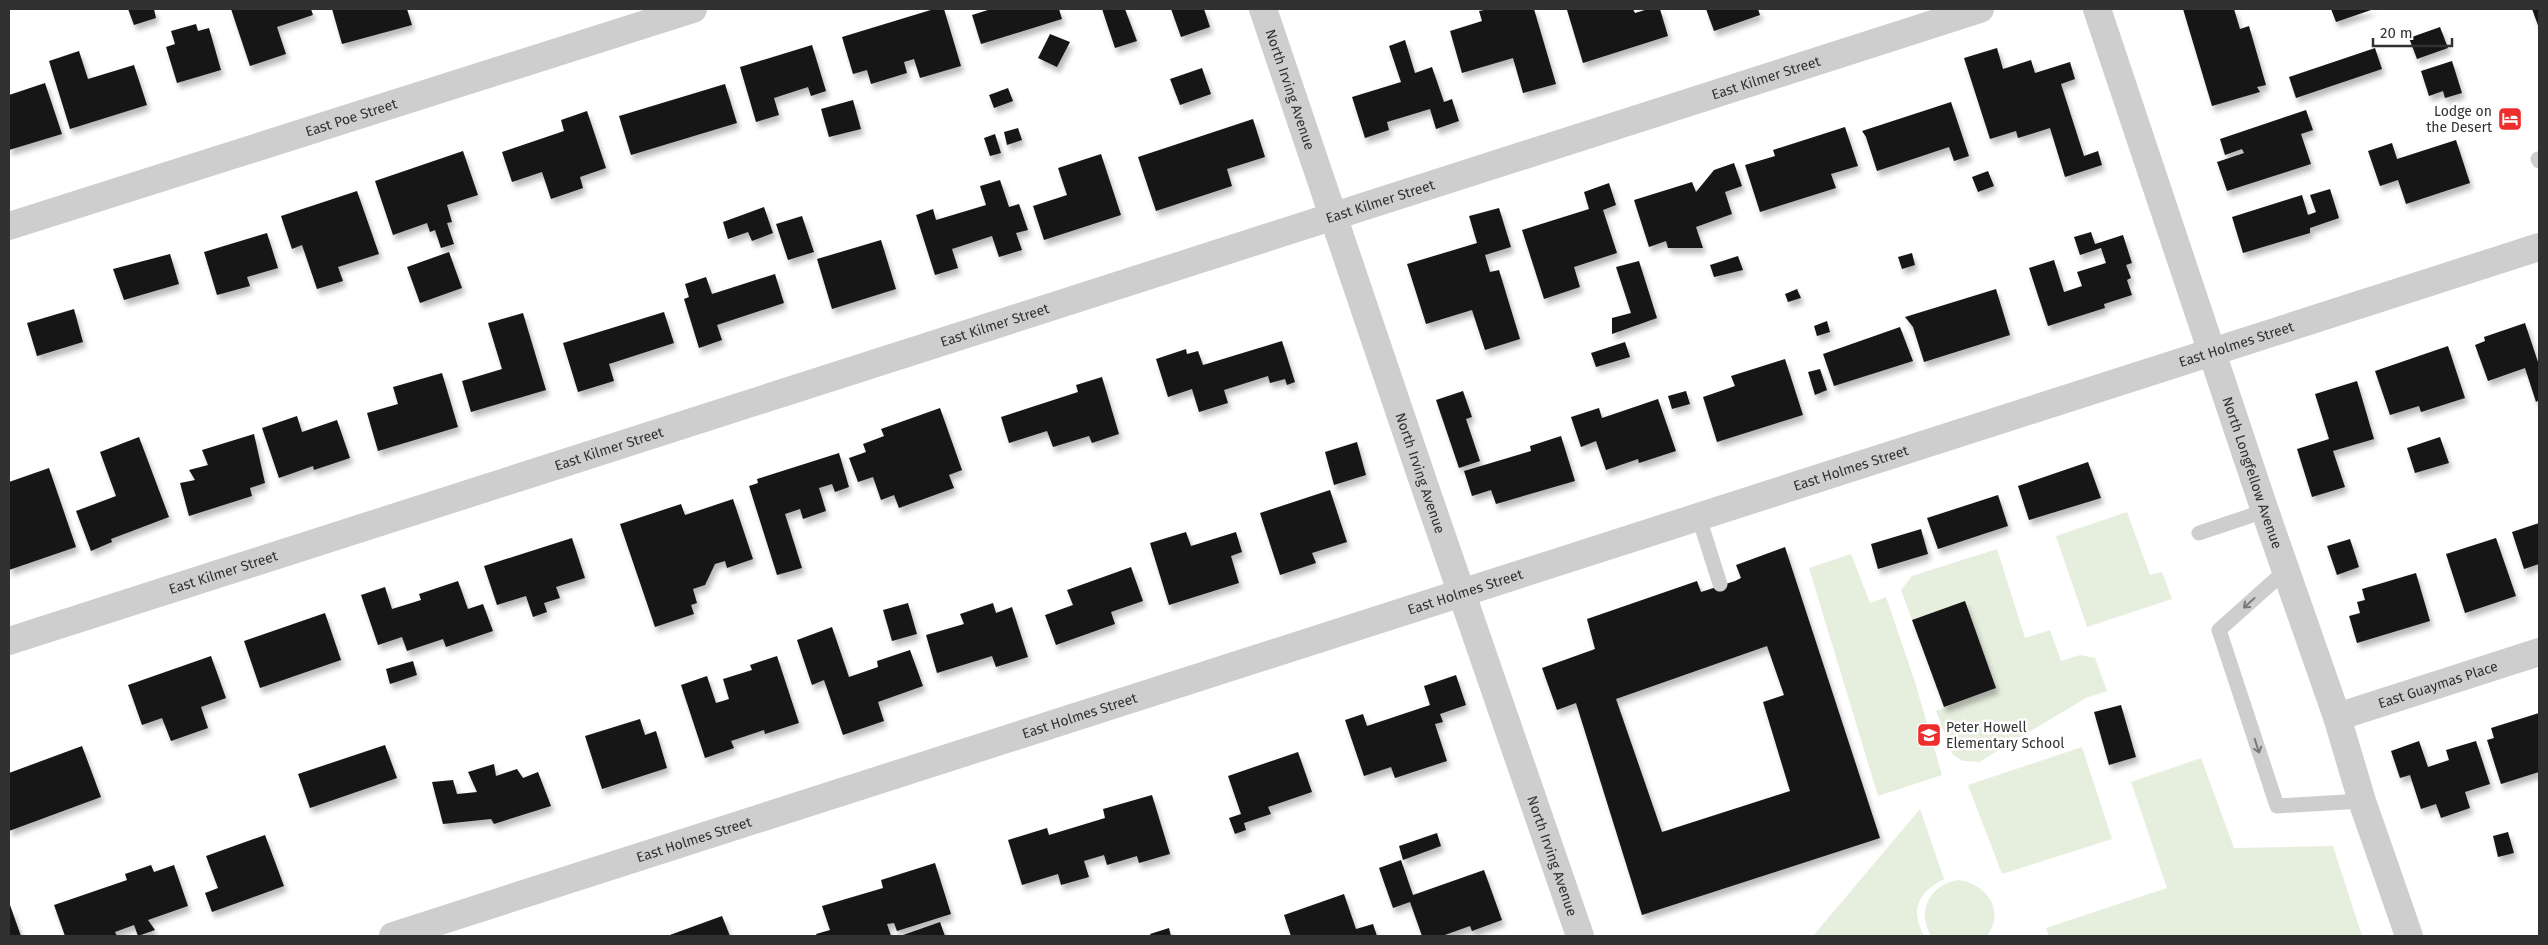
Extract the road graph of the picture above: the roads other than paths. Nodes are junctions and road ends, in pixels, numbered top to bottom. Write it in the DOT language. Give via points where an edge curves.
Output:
graph roads {
  1 [pos="694,9"];
  2 [pos="1263,9"];
  3 [pos="1980,9"];
  4 [pos="2097,9"];
  5 [pos="1333,217"];
  6 [pos="9,226"];
  7 [pos="2539,247"];
  8 [pos="2212,352"];
  9 [pos="2265,511"];
  10 [pos="1699,518"];
  11 [pos="2198,533"];
  12 [pos="2285,571"];
  13 [pos="1720,584"];
  14 [pos="1462,594"];
  15 [pos="9,641"];
  16 [pos="2539,652"];
  17 [pos="2337,717"];
  18 [pos="2362,801"];
  19 [pos="393,936"];
  20 [pos="1580,936"];
  21 [pos="2408,936"];
  1 -- 6 [label="street, East Poe Street"];
  2 -- 5 [label="street, North Irving Avenue"];
  3 -- 5 [label="street, East Kilmer Street"];
  4 -- 8 [label="street, North Longfellow Avenue"];
  5 -- 14 [label="street, North Irving Avenue"];
  5 -- 15 [label="street, East Kilmer Street"];
  7 -- 8 [label="street, East Holmes Street"];
  8 -- 9 [label="street, North Longfellow Avenue"];
  8 -- 10 [label="street, East Holmes Street"];
  9 -- 11 [label="lane"];
  9 -- 12 [label="street, North Longfellow Avenue"];
  10 -- 13 [label="lane"];
  10 -- 14 [label="street, East Holmes Street"];
  12 -- 17 [label="street, North Longfellow Avenue"];
  12 -- 18 [label="lane, one-way" via="2219,630 2277,806"];
  14 -- 19 [label="street, East Holmes Street"];
  14 -- 20 [label="street, North Irving Avenue"];
  16 -- 17 [label="street, East Guaymas Place"];
  17 -- 18 [label="street, North Longfellow Avenue"];
  18 -- 21 [label="street, North Longfellow Avenue"];
}
